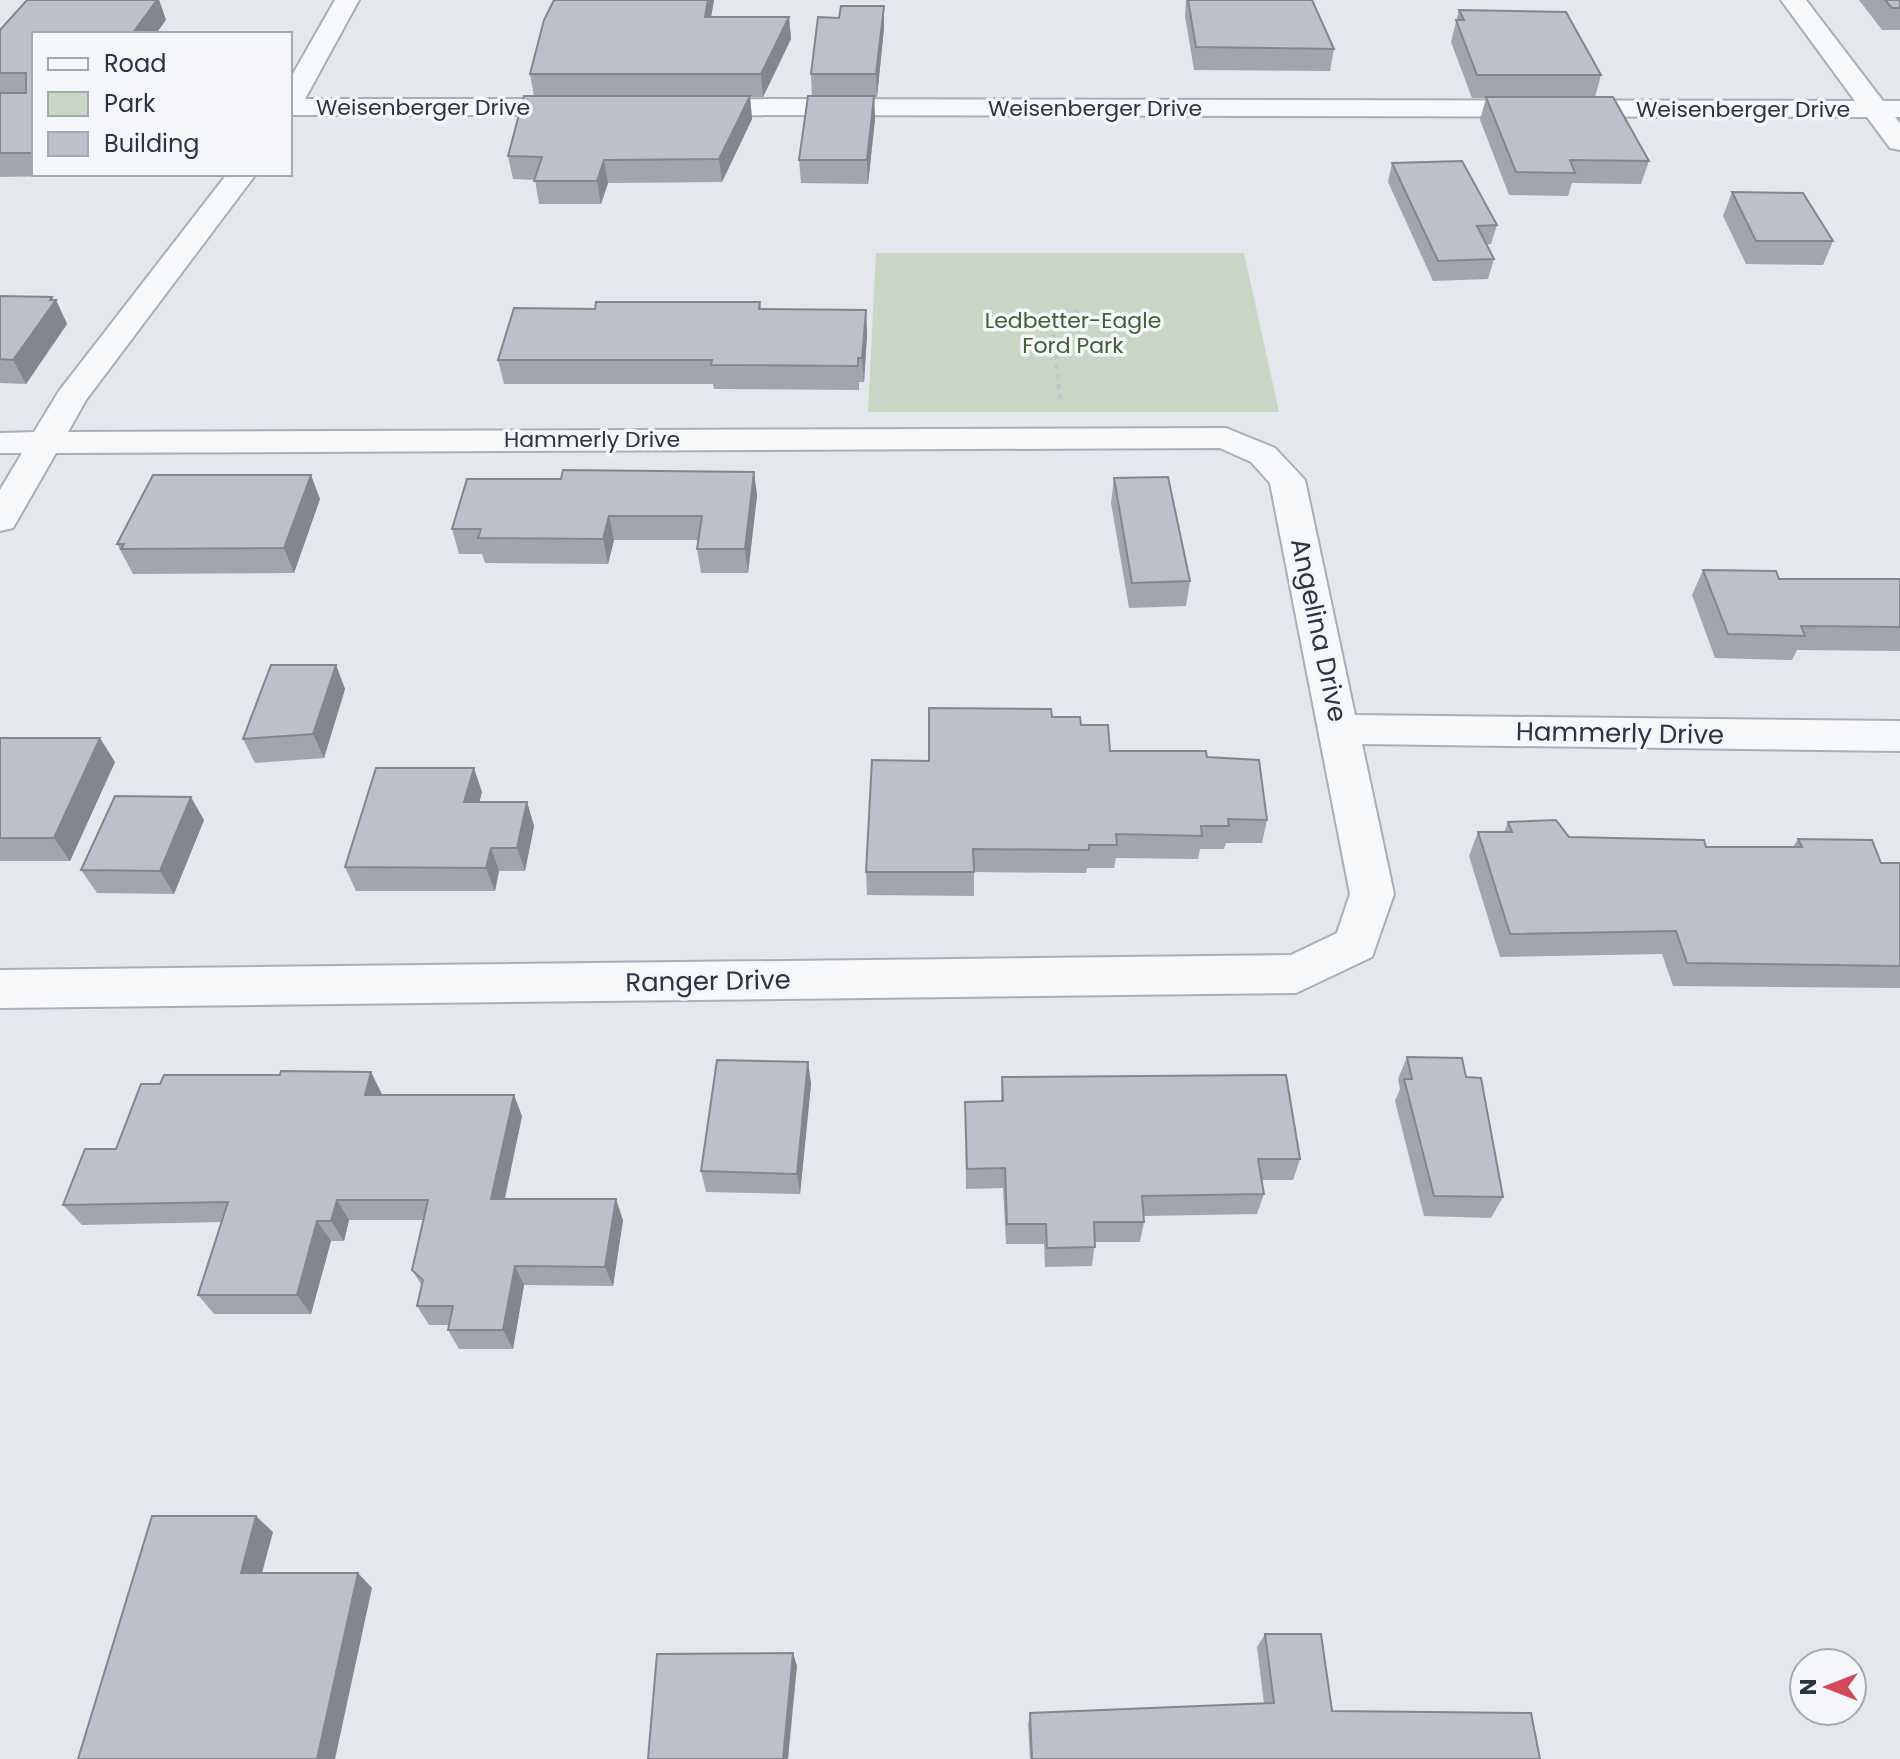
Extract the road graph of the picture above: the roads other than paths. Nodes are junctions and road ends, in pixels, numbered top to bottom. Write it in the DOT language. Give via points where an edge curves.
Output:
graph roads {
  1 [pos="347,0"];
  2 [pos="1793,0"];
  3 [pos="292,101"];
  4 [pos="292,105"];
  5 [pos="607,107"];
  6 [pos="670,107"];
  7 [pos="1888,109"];
  8 [pos="1900,142"];
  9 [pos="240,176"];
  10 [pos="1184,436"];
  11 [pos="44,442"];
  12 [pos="0,443"];
  13 [pos="0,520"];
  14 [pos="1340,729"];
  15 [pos="1900,736"];
  16 [pos="1372,894"];
  17 [pos="0,989"];
  1 -- 3 [label="street"];
  2 -- 7 [label="street"];
  4 -- 5 [label="street, Weisenberger Drive"];
  6 -- 7 [label="street, Weisenberger Drive"];
  7 -- 8 [label="street"];
  9 -- 11 [label="street" via="71,398"];
  10 -- 11 [label="street, Hammerly Drive"];
  10 -- 14 [label="street, Angelina Drive" via="1226,438 1263,455 1287,480"];
  11 -- 12 [label="street, Hammerly Drive"];
  11 -- 13 [label="street"];
  14 -- 15 [label="street, Hammerly Drive"];
  14 -- 16 [label="street, Angelina Drive"];
  16 -- 17 [label="street, Ranger Drive" via="1356,944 1296,974"];
}
